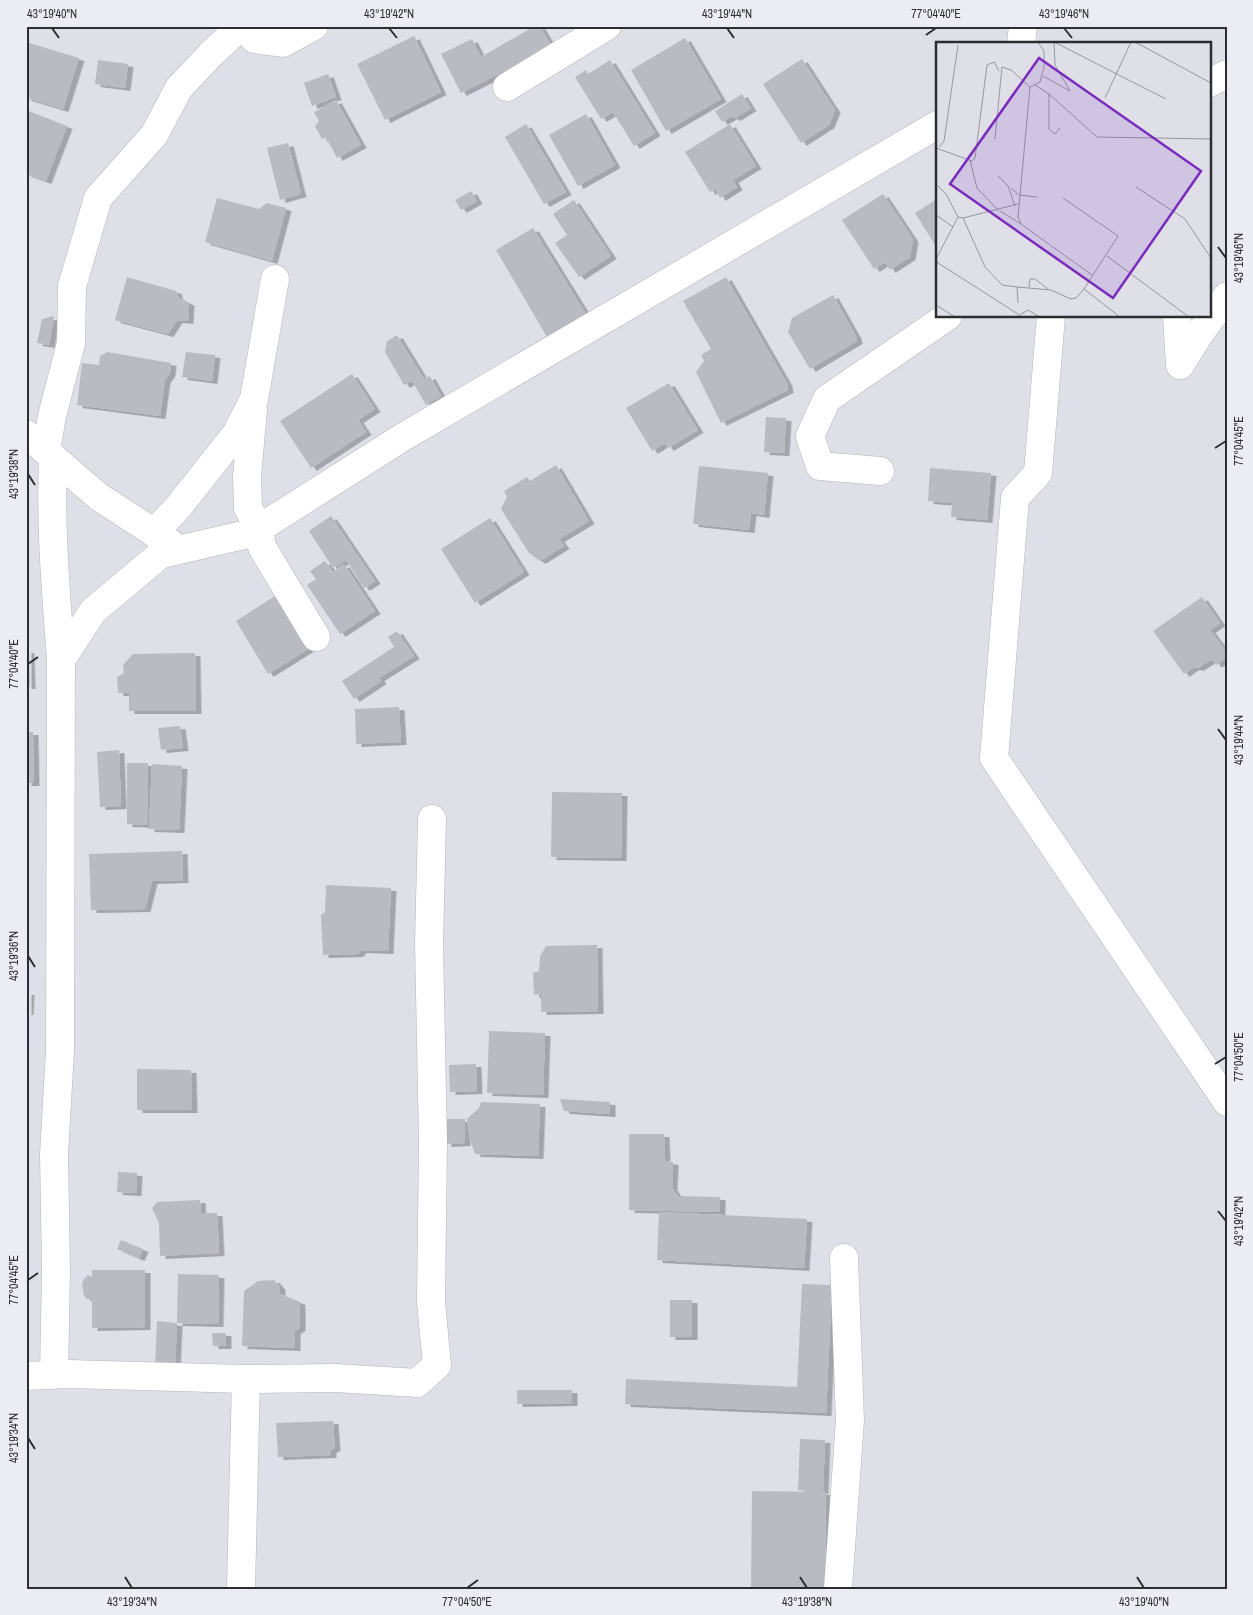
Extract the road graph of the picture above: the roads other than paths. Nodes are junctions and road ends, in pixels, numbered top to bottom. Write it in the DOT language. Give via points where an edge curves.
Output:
graph roads {
  1 [pos="241,26"];
  2 [pos="251,26"];
  3 [pos="314,26"];
  4 [pos="607,26"];
  5 [pos="1023,26"];
  6 [pos="1021,42"];
  7 [pos="1227,74"];
  8 [pos="1210,82"];
  9 [pos="507,87"];
  10 [pos="936,126"];
  11 [pos="275,279"];
  12 [pos="1227,296"];
  13 [pos="945,318"];
  14 [pos="1051,318"];
  15 [pos="1177,318"];
  16 [pos="254,399"];
  17 [pos="42,447"];
  18 [pos="880,472"];
  19 [pos="259,528"];
  20 [pos="154,533"];
  21 [pos="179,550"];
  22 [pos="316,637"];
  23 [pos="61,660"];
  24 [pos="432,819"];
  25 [pos="1227,1102"];
  26 [pos="844,1258"];
  27 [pos="54,1374"];
  28 [pos="26,1376"];
  29 [pos="246,1380"];
  30 [pos="241,1589"];
  31 [pos="838,1589"];
  1 -- 17 [label="street" via="180,88 154,135 98,198 72,286 71,343"];
  2 -- 3 [label="street" via="254,39 283,43"];
  4 -- 9 [label="street"];
  5 -- 6 [label="street"];
  7 -- 8 [label="street"];
  10 -- 19 [label="street" via="403,437"];
  11 -- 16 [label="street"];
  12 -- 15 [label="street" via="1180,365"];
  13 -- 18 [label="street" via="828,399 810,436 820,466"];
  14 -- 25 [label="street" via="1038,473 1015,498 994,758"];
  16 -- 19 [label="street" via="247,476 248,508"];
  16 -- 20 [label="street" via="236,434"];
  17 -- 20 [label="street" via="99,496"];
  17 -- 23 [label="street" via="51,497"];
  19 -- 21 [label="street" via="252,533"];
  19 -- 22 [label="street" via="262,547"];
  20 -- 21 [label="street"];
  21 -- 23 [label="street" via="161,554 93,611"];
  23 -- 27 [label="street" via="60,1051 54,1154"];
  24 -- 29 [label="street" via="429,943 433,1142 431,1302 437,1365 417,1383 336,1378"];
  26 -- 31 [label="street" via="850,1420"];
  27 -- 28 [label="street"];
  27 -- 29 [label="street"];
  29 -- 30 [label="street"];
}
